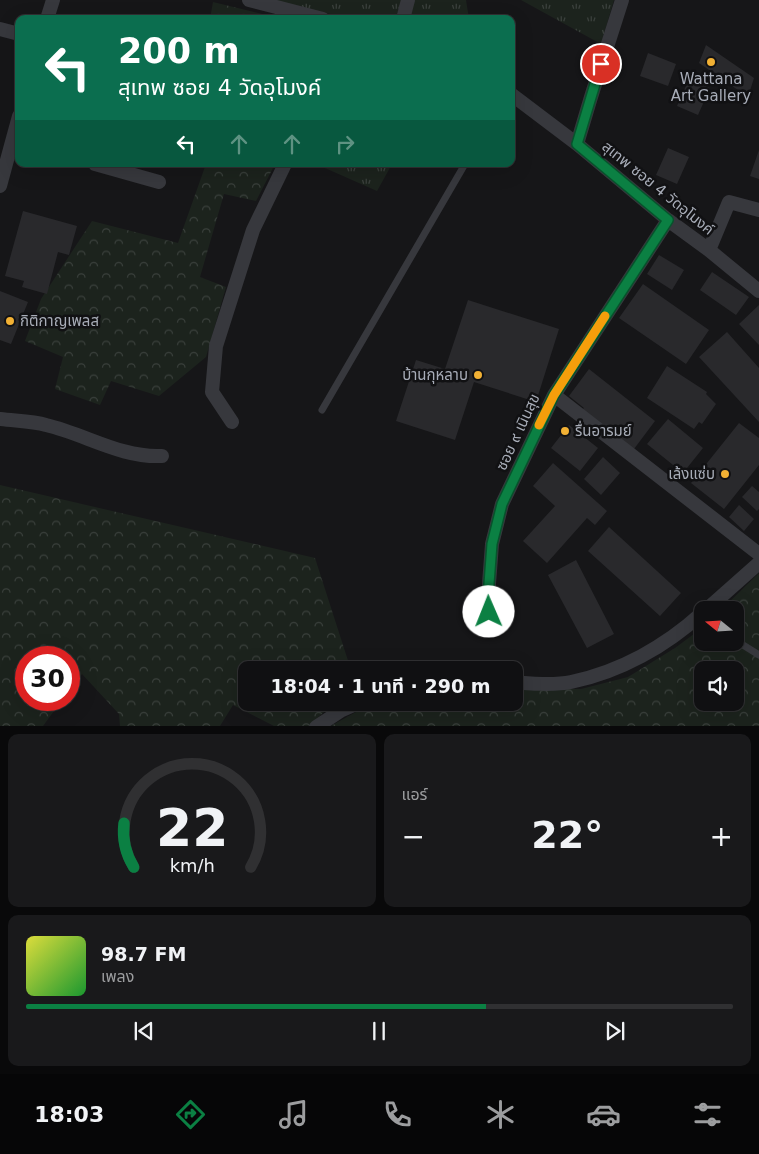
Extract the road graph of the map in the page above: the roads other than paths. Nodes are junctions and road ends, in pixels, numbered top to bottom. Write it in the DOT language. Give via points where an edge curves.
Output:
graph roads {
  1 [pos="53,0"];
  2 [pos="248,0"];
  3 [pos="408,0"];
  4 [pos="622,0"];
  5 [pos="48,15"];
  6 [pos="307,15"];
  7 [pos="404,15"];
  8 [pos="0,28"];
  9 [pos="15,33"];
  10 [pos="515,97"];
  11 [pos="15,127"];
  12 [pos="10,140"];
  13 [pos="577,144"];
  14 [pos="106,167"];
  15 [pos="284,167"];
  16 [pos="463,167"];
  17 [pos="159,182"];
  18 [pos="0,186"];
  19 [pos="759,210"];
  20 [pos="668,220"];
  21 [pos="709,250"];
  22 [pos="759,292"];
  23 [pos="554,395"];
  24 [pos="322,410"];
  25 [pos="0,419"];
  26 [pos="232,422"];
  27 [pos="162,456"];
  28 [pos="759,554"];
  29 [pos="759,563"];
  30 [pos="717,601"];
  31 [pos="694,620"];
  32 [pos="490,628"];
  33 [pos="744,646"];
  34 [pos="759,655"];
  35 [pos="523,682"];
  36 [pos="340,711"];
  37 [pos="316,726"];
  1 -- 5 [label="street"];
  2 -- 6 [label="street"];
  3 -- 7 [label="street"];
  4 -- 13 [label="street"];
  8 -- 9 [label="street"];
  10 -- 13 [label="street, สุเทพ ซอย 4 วัดอุโมงค์"];
  11 -- 12 [label="street"];
  12 -- 18 [label="street"];
  13 -- 20 [label="street, สุเทพ ซอย 4 วัดอุโมงค์"];
  14 -- 17 [label="street"];
  15 -- 26 [label="street" via="252,230 216,346 212,392"];
  16 -- 24 [label="lane"];
  19 -- 21 [label="street" via="729,202"];
  20 -- 21 [label="street, สุเทพ ซอย 4 วัดอุโมงค์"];
  20 -- 23 [label="street, ซอย ๙ เนินสุข"];
  21 -- 22 [label="street, สุเทพ ซอย 4 วัดอุโมงค์"];
  23 -- 28 [label="street"];
  23 -- 32 [label="street, ซอย ๙ เนินสุข" via="502,504 492,544 488,597"];
  25 -- 27 [label="street" via="46,424 124,451"];
  29 -- 30 [label="street"];
  31 -- 35 [label="street" via="660,646 618,668 570,683"];
  33 -- 34 [label="lane"];
  36 -- 37 [label="street"];
}
